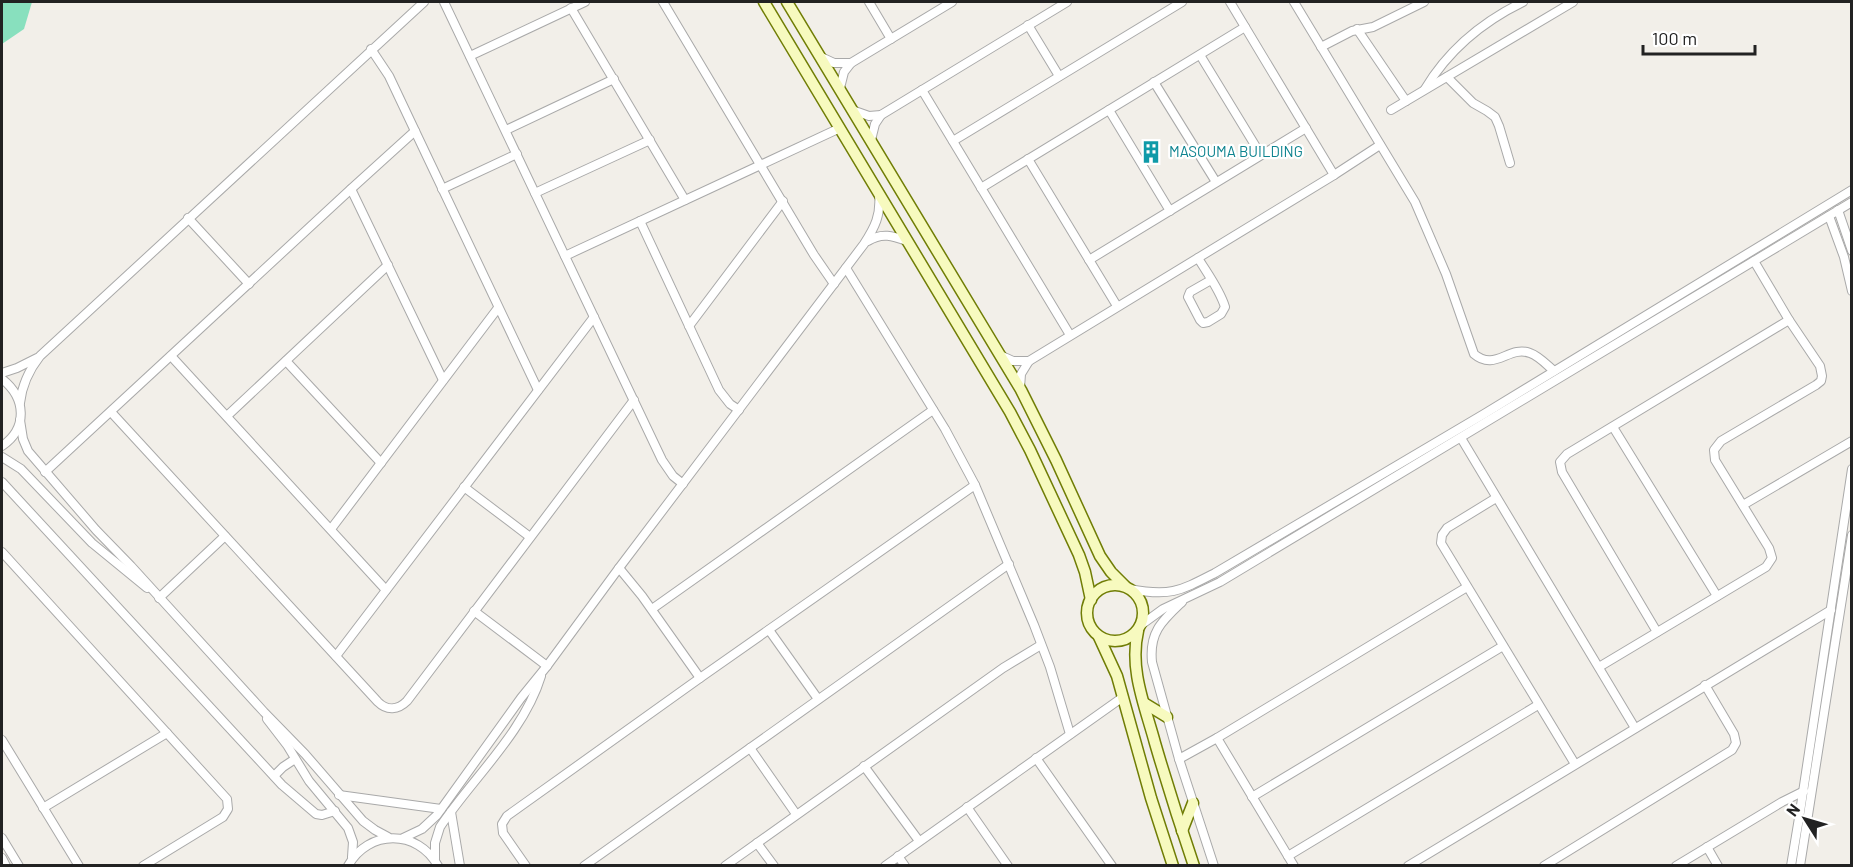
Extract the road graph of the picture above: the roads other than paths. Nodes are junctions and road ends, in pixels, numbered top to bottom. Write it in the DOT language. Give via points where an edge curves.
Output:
graph roads {
  1 [pos="424,2"];
  2 [pos="444,2"];
  3 [pos="585,2"];
  4 [pos="663,2"];
  5 [pos="764,2"];
  6 [pos="787,2"];
  7 [pos="869,2"];
  8 [pos="952,2"];
  9 [pos="1067,2"];
  10 [pos="1182,2"];
  11 [pos="1230,2"];
  12 [pos="1293,2"];
  13 [pos="1424,2"];
  14 [pos="1523,2"];
  15 [pos="1573,2"];
  16 [pos="571,8"];
  17 [pos="1028,25"];
  18 [pos="1245,27"];
  19 [pos="1358,29"];
  20 [pos="891,39"];
  21 [pos="1321,47"];
  22 [pos="371,49"];
  23 [pos="1200,55"];
  24 [pos="470,56"];
  25 [pos="819,56"];
  26 [pos="850,63"];
  27 [pos="1059,76"];
  28 [pos="1447,77"];
  29 [pos="614,79"];
  30 [pos="1154,82"];
  31 [pos="840,88"];
  32 [pos="922,90"];
  33 [pos="1424,90"];
  34 [pos="1406,101"];
  35 [pos="852,110"];
  36 [pos="1109,110"];
  37 [pos="1391,110"];
  38 [pos="881,115"];
  39 [pos="840,128"];
  40 [pos="1306,128"];
  41 [pos="506,130"];
  42 [pos="416,131"];
  43 [pos="650,140"];
  44 [pos="871,141"];
  45 [pos="953,141"];
  46 [pos="1380,145"];
  47 [pos="517,154"];
  48 [pos="1261,155"];
  49 [pos="1028,159"];
  50 [pos="1510,163"];
  51 [pos="761,164"];
  52 [pos="1334,176"];
  53 [pos="1216,182"];
  54 [pos="981,188"];
  55 [pos="351,189"];
  56 [pos="442,189"];
  57 [pos="1851,190"];
  58 [pos="879,192"];
  59 [pos="535,193"];
  60 [pos="685,200"];
  61 [pos="783,201"];
  62 [pos="1851,202"];
  63 [pos="1838,210"];
  64 [pos="1170,211"];
  65 [pos="1829,216"];
  66 [pos="188,218"];
  67 [pos="640,222"];
  68 [pos="908,242"];
  69 [pos="864,244"];
  70 [pos="1851,251"];
  71 [pos="565,256"];
  72 [pos="1198,258"];
  73 [pos="1089,260"];
  74 [pos="1754,261"];
  75 [pos="388,265"];
  76 [pos="846,268"];
  77 [pos="1211,280"];
  78 [pos="249,284"];
  79 [pos="834,284"];
  80 [pos="1851,291"];
  81 [pos="1117,306"];
  82 [pos="498,308"];
  83 [pos="594,317"];
  84 [pos="1789,320"];
  85 [pos="689,326"];
  86 [pos="1070,335"];
  87 [pos="999,354"];
  88 [pos="40,356"];
  89 [pos="171,356"];
  90 [pos="286,361"];
  91 [pos="1029,361"];
  92 [pos="1554,371"];
  93 [pos="2,373"];
  94 [pos="2,379"];
  95 [pos="443,380"];
  96 [pos="538,390"];
  97 [pos="1020,390"];
  98 [pos="633,400"];
  99 [pos="20,404"];
  100 [pos="739,410"];
  101 [pos="933,410"];
  102 [pos="111,412"];
  103 [pos="227,416"];
  104 [pos="20,420"];
  105 [pos="1613,427"];
  106 [pos="1461,438"];
  107 [pos="1851,441"];
  108 [pos="2,446"];
  109 [pos="2,457"];
  110 [pos="381,463"];
  111 [pos="1851,469"];
  112 [pos="45,472"];
  113 [pos="2,482"];
  114 [pos="683,484"];
  115 [pos="975,485"];
  116 [pos="464,487"];
  117 [pos="1496,498"];
  118 [pos="1743,505"];
  119 [pos="331,529"];
  120 [pos="1851,535"];
  121 [pos="225,536"];
  122 [pos="530,537"];
  123 [pos="2,552"];
  124 [pos="1009,564"];
  125 [pos="619,568"];
  126 [pos="1128,587"];
  127 [pos="1467,587"];
  128 [pos="386,590"];
  129 [pos="1717,596"];
  130 [pos="159,598"];
  131 [pos="1188,598"];
  132 [pos="1090,600"];
  133 [pos="652,609"];
  134 [pos="474,610"];
  135 [pos="1831,610"];
  136 [pos="1139,628"];
  137 [pos="769,630"];
  138 [pos="1657,632"];
  139 [pos="1099,637"];
  140 [pos="1041,645"];
  141 [pos="1503,646"];
  142 [pos="336,656"];
  143 [pos="548,666"];
  144 [pos="1599,667"];
  145 [pos="541,675"];
  146 [pos="700,678"];
  147 [pos="1705,685"];
  148 [pos="1123,697"];
  149 [pos="818,699"];
  150 [pos="1144,703"];
  151 [pos="1539,705"];
  152 [pos="264,712"];
  153 [pos="1167,717"];
  154 [pos="1635,728"];
  155 [pos="167,733"];
  156 [pos="1071,734"];
  157 [pos="1217,738"];
  158 [pos="2,740"];
  159 [pos="750,748"];
  160 [pos="295,759"];
  161 [pos="1036,759"];
  162 [pos="1179,759"];
  163 [pos="1575,764"];
  164 [pos="864,766"];
  165 [pos="274,777"];
  166 [pos="1804,791"];
  167 [pos="339,795"];
  168 [pos="1252,797"];
  169 [pos="1193,803"];
  170 [pos="967,807"];
  171 [pos="43,808"];
  172 [pos="441,809"];
  173 [pos="335,811"];
  174 [pos="451,812"];
  175 [pos="796,814"];
  176 [pos="1182,832"];
  177 [pos="2,837"];
  178 [pos="388,837"];
  179 [pos="403,838"];
  180 [pos="919,841"];
  181 [pos="757,843"];
  182 [pos="1707,847"];
  183 [pos="898,856"];
  184 [pos="1288,856"];
  185 [pos="352,857"];
  186 [pos="2,858"];
  187 [pos="436,862"];
  188 [pos="1410,865"];
  189 [pos="6,866"];
  190 [pos="19,866"];
  191 [pos="79,866"];
  192 [pos="143,866"];
  193 [pos="348,866"];
  194 [pos="460,866"];
  195 [pos="526,866"];
  196 [pos="584,866"];
  197 [pos="725,866"];
  198 [pos="774,866"];
  199 [pos="885,866"];
  200 [pos="905,866"];
  201 [pos="1008,866"];
  202 [pos="1112,866"];
  203 [pos="1173,866"];
  204 [pos="1194,866"];
  205 [pos="1214,866"];
  206 [pos="1294,866"];
  207 [pos="1544,866"];
  208 [pos="1676,866"];
  209 [pos="1718,866"];
  210 [pos="1791,866"];
  211 [pos="1800,866"];
  1 -- 22 [label="street"];
  2 -- 24 [label="street"];
  3 -- 16 [label="street"];
  4 -- 51 [label="street"];
  5 -- 39 [label="street"];
  6 -- 25 [label="street"];
  7 -- 20 [label="street"];
  8 -- 20 [label="street"];
  9 -- 17 [label="street"];
  10 -- 27 [label="street"];
  11 -- 18 [label="street"];
  12 -- 21 [label="street"];
  13 -- 19 [label="street" via="1373,27"];
  14 -- 33 [label="street" via="1465,39"];
  15 -- 28 [label="street"];
  16 -- 24 [label="street"];
  16 -- 29 [label="street"];
  17 -- 27 [label="street"];
  17 -- 32 [label="street"];
  18 -- 23 [label="street"];
  18 -- 40 [label="street"];
  19 -- 21 [label="street"];
  19 -- 34 [label="street"];
  20 -- 26 [label="street"];
  21 -- 46 [label="street"];
  22 -- 42 [label="street"];
  22 -- 66 [label="street"];
  23 -- 30 [label="street"];
  23 -- 48 [label="street"];
  24 -- 41 [label="street"];
  25 -- 26 [label="street" via="834,63"];
  25 -- 31 [label="street"];
  26 -- 31 [label="street"];
  27 -- 45 [label="street"];
  28 -- 33 [label="street"];
  28 -- 50 [label="street" via="1473,103 1495,117"];
  29 -- 41 [label="street"];
  29 -- 43 [label="street"];
  30 -- 36 [label="street"];
  30 -- 53 [label="street"];
  31 -- 35 [label="street"];
  32 -- 38 [label="street"];
  32 -- 45 [label="street"];
  33 -- 34 [label="street"];
  34 -- 37 [label="street"];
  35 -- 38 [label="street" via="869,116"];
  35 -- 44 [label="street"];
  36 -- 49 [label="street"];
  36 -- 64 [label="street"];
  38 -- 44 [label="street"];
  39 -- 51 [label="street"];
  39 -- 58 [label="street"];
  40 -- 48 [label="street"];
  40 -- 52 [label="street"];
  41 -- 47 [label="street"];
  42 -- 55 [label="street"];
  42 -- 56 [label="street"];
  43 -- 59 [label="street"];
  43 -- 60 [label="street"];
  44 -- 87 [label="street"];
  45 -- 54 [label="street"];
  46 -- 52 [label="street"];
  46 -- 92 [label="street" via="1415,202 1474,354 1492,361 1526,352"];
  47 -- 56 [label="street"];
  47 -- 59 [label="street"];
  48 -- 53 [label="street"];
  49 -- 54 [label="street"];
  49 -- 73 [label="street"];
  51 -- 60 [label="street"];
  51 -- 61 [label="street"];
  52 -- 72 [label="street"];
  53 -- 64 [label="street"];
  54 -- 86 [label="street"];
  55 -- 75 [label="street"];
  55 -- 78 [label="street"];
  56 -- 82 [label="street"];
  57 -- 92 [label="street"];
  58 -- 68 [label="street"];
  58 -- 69 [label="street" via="879,216"];
  59 -- 71 [label="street"];
  60 -- 67 [label="street"];
  61 -- 79 [label="street"];
  61 -- 85 [label="street"];
  62 -- 63 [label="street"];
  63 -- 65 [label="street"];
  63 -- 70 [label="street"];
  64 -- 73 [label="street"];
  65 -- 74 [label="street"];
  65 -- 80 [label="street"];
  66 -- 78 [label="street"];
  66 -- 88 [label="street"];
  67 -- 71 [label="street"];
  67 -- 85 [label="street"];
  68 -- 69 [label="street" via="885,235"];
  68 -- 132 [label="street" via="1025,440 1079,555"];
  69 -- 76 [label="street"];
  71 -- 83 [label="street"];
  72 -- 77 [label="street"];
  72 -- 81 [label="street"];
  73 -- 81 [label="street"];
  74 -- 84 [label="street"];
  74 -- 106 [label="street"];
  75 -- 90 [label="street"];
  75 -- 95 [label="street"];
  76 -- 79 [label="street"];
  76 -- 101 [label="street"];
  77 -- 77 [label="street" via="1188,295 1203,323 1225,309"];
  78 -- 89 [label="street"];
  79 -- 100 [label="street"];
  81 -- 86 [label="street"];
  82 -- 95 [label="street"];
  82 -- 96 [label="street"];
  83 -- 96 [label="street"];
  83 -- 98 [label="street"];
  84 -- 105 [label="street"];
  84 -- 118 [label="street" via="1820,366 1821,381 1716,446 1715,460"];
  85 -- 100 [label="street" via="719,390"];
  86 -- 91 [label="street"];
  87 -- 91 [label="street" via="1013,361"];
  87 -- 97 [label="street"];
  88 -- 93 [label="street"];
  88 -- 99 [label="street" via="28,373"];
  89 -- 102 [label="street"];
  89 -- 103 [label="street"];
  90 -- 103 [label="street"];
  90 -- 110 [label="street"];
  91 -- 97 [label="street" via="1021,374"];
  92 -- 126 [label="street" via="1200,581 1165,593"];
  94 -- 99 [label="street"];
  95 -- 110 [label="street"];
  96 -- 116 [label="street"];
  97 -- 126 [label="street" via="1100,556"];
  98 -- 114 [label="street" via="665,465"];
  98 -- 122 [label="street"];
  99 -- 104 [label="street"];
  100 -- 114 [label="street"];
  101 -- 115 [label="street"];
  101 -- 133 [label="street"];
  102 -- 112 [label="street"];
  102 -- 121 [label="street"];
  103 -- 119 [label="street"];
  104 -- 108 [label="street" via="11,439"];
  104 -- 112 [label="street" via="25,445"];
  105 -- 129 [label="street"];
  105 -- 138 [label="street" via="1563,458 1560,466"];
  106 -- 117 [label="street"];
  106 -- 131 [label="street"];
  107 -- 118 [label="street"];
  109 -- 130 [label="street" via="30,477 92,543"];
  110 -- 119 [label="street"];
  111 -- 135 [label="street"];
  112 -- 130 [label="street"];
  113 -- 165 [label="street"];
  114 -- 125 [label="street"];
  115 -- 124 [label="street"];
  115 -- 137 [label="street"];
  116 -- 122 [label="street"];
  116 -- 128 [label="street"];
  117 -- 127 [label="street" via="1442,535 1442,546"];
  117 -- 144 [label="street"];
  118 -- 129 [label="street" via="1772,558 1766,567"];
  119 -- 128 [label="street"];
  120 -- 211 [label="street"];
  121 -- 130 [label="street"];
  121 -- 142 [label="street"];
  122 -- 134 [label="street"];
  123 -- 155 [label="street"];
  124 -- 140 [label="street"];
  124 -- 149 [label="street"];
  125 -- 133 [label="street"];
  125 -- 143 [label="street"];
  126 -- 132 [label="street" via="1105,587"];
  126 -- 136 [label="street" via="1143,605"];
  127 -- 141 [label="street"];
  127 -- 157 [label="street"];
  128 -- 142 [label="street"];
  129 -- 138 [label="street"];
  130 -- 152 [label="street"];
  131 -- 136 [label="street" via="1163,609"];
  131 -- 153 [label="street" via="1161,623 1151,648"];
  132 -- 139 [label="street" via="1089,624"];
  133 -- 146 [label="street"];
  134 -- 142 [label="street" via="398,708 381,704"];
  134 -- 143 [label="street"];
  135 -- 147 [label="street"];
  135 -- 166 [label="street"];
  136 -- 139 [label="street" via="1131,637 1115,642"];
  136 -- 150 [label="street" via="1134,659"];
  137 -- 146 [label="street"];
  137 -- 149 [label="street"];
  138 -- 144 [label="street"];
  139 -- 148 [label="street"];
  140 -- 156 [label="street"];
  140 -- 164 [label="street"];
  141 -- 151 [label="street"];
  141 -- 168 [label="street"];
  143 -- 145 [label="street"];
  144 -- 154 [label="street"];
  145 -- 172 [label="street" via="520,698"];
  145 -- 174 [label="street" via="523,716"];
  146 -- 195 [label="street" via="505,819 503,833"];
  147 -- 154 [label="street"];
  147 -- 207 [label="street" via="1734,734 1736,743 1732,750"];
  148 -- 156 [label="street"];
  148 -- 203 [label="street"];
  149 -- 159 [label="street"];
  150 -- 153 [label="street"];
  150 -- 176 [label="street"];
  151 -- 163 [label="street"];
  151 -- 184 [label="street"];
  152 -- 160 [label="street"];
  152 -- 167 [label="street"];
  153 -- 162 [label="street"];
  154 -- 163 [label="street"];
  155 -- 171 [label="street"];
  155 -- 192 [label="street" via="225,796 228,809 220,819"];
  156 -- 161 [label="street"];
  157 -- 162 [label="street"];
  157 -- 168 [label="street"];
  158 -- 171 [label="street"];
  159 -- 175 [label="street"];
  159 -- 196 [label="street"];
  160 -- 165 [label="street"];
  160 -- 173 [label="street"];
  161 -- 170 [label="street"];
  161 -- 202 [label="street"];
  162 -- 169 [label="street"];
  163 -- 188 [label="street"];
  164 -- 175 [label="street"];
  164 -- 180 [label="street"];
  165 -- 173 [label="street" via="313,812 322,815"];
  166 -- 182 [label="street"];
  166 -- 210 [label="street"];
  167 -- 172 [label="street"];
  167 -- 178 [label="street" via="363,820"];
  168 -- 184 [label="street"];
  169 -- 176 [label="street"];
  169 -- 205 [label="street"];
  170 -- 180 [label="street"];
  170 -- 201 [label="street"];
  171 -- 191 [label="street"];
  172 -- 179 [label="street" via="427,825"];
  173 -- 185 [label="street" via="351,835"];
  174 -- 187 [label="street" via="437,835"];
  174 -- 194 [label="street"];
  175 -- 181 [label="street"];
  176 -- 204 [label="street"];
  177 -- 190 [label="street"];
  178 -- 179 [label="street"];
  178 -- 185 [label="street" via="368,844"];
  179 -- 187 [label="street" via="421,846"];
  180 -- 183 [label="street"];
  181 -- 197 [label="street"];
  181 -- 198 [label="street"];
  182 -- 208 [label="street"];
  182 -- 209 [label="street"];
  183 -- 199 [label="street"];
  183 -- 200 [label="street"];
  184 -- 206 [label="street"];
  185 -- 193 [label="street"];
  186 -- 189 [label="street"];
}
